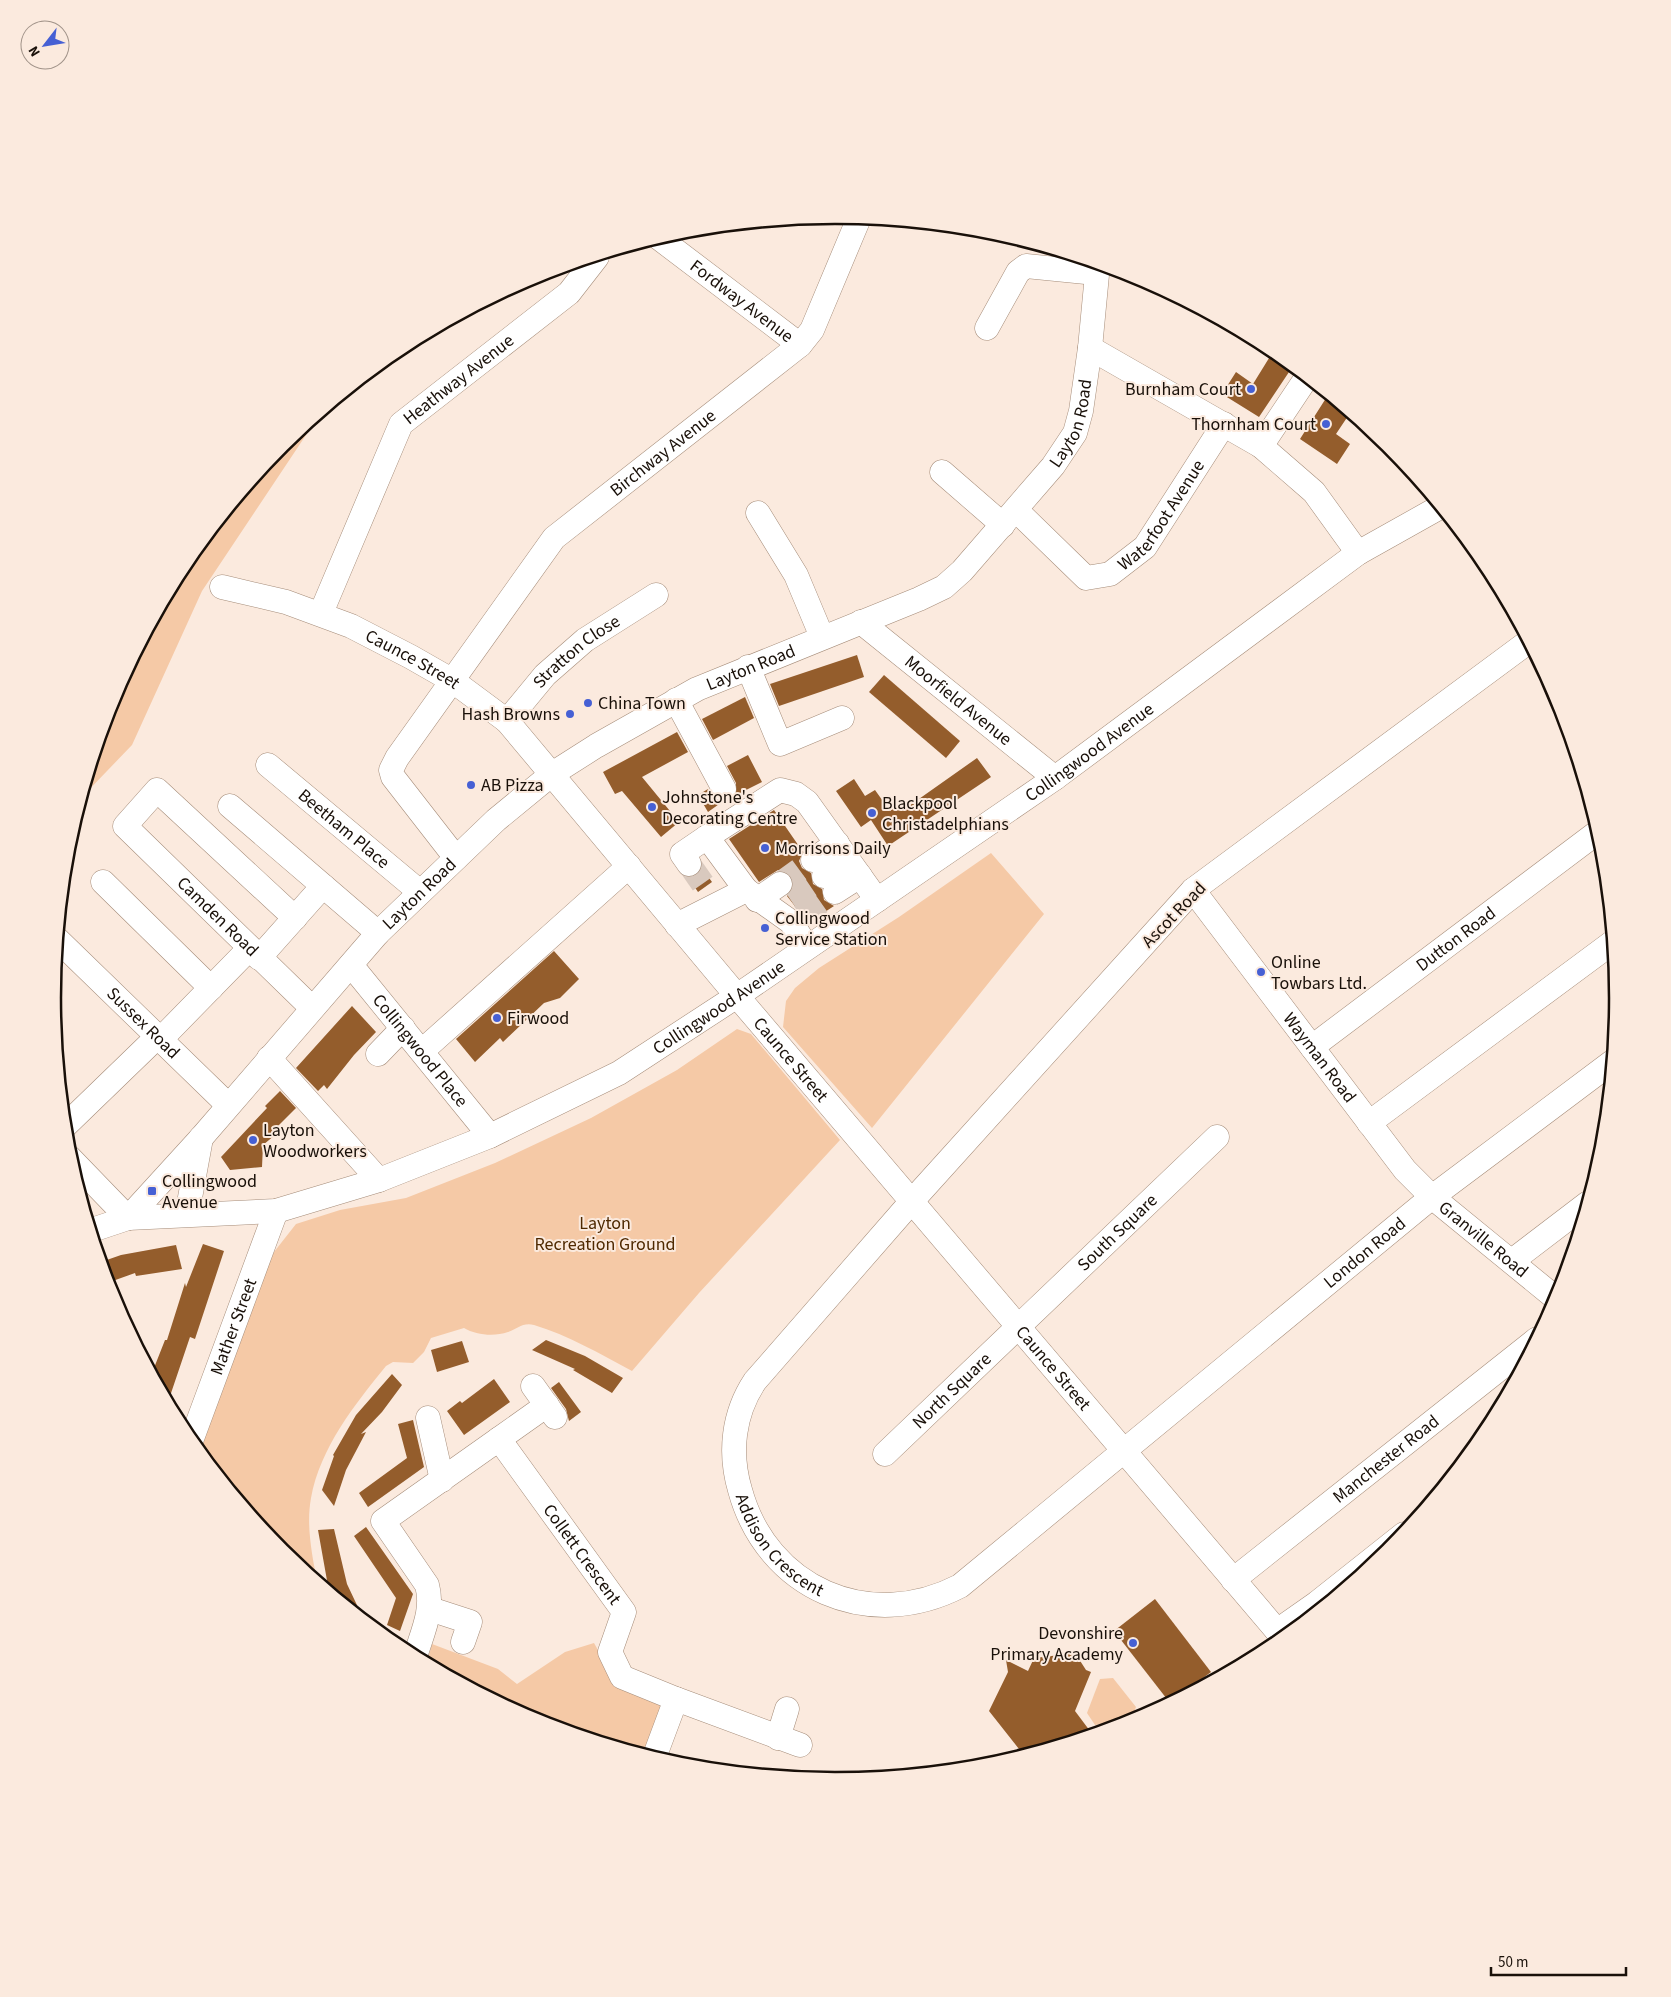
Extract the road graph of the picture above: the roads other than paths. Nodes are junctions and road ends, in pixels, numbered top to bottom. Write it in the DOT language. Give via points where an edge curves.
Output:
graph roads {
  1 [pos="856,225"];
  2 [pos="666,243"];
  3 [pos="591,264"];
  4 [pos="1092,268"];
  5 [pos="1097,270"];
  6 [pos="987,328"];
  7 [pos="800,345"];
  8 [pos="1090,348"];
  9 [pos="1304,382"];
  10 [pos="1224,424"];
  11 [pos="1261,446"];
  12 [pos="942,472"];
  13 [pos="1436,509"];
  14 [pos="758,512"];
  15 [pos="1009,517"];
  16 [pos="1358,553"];
  17 [pos="222,588"];
  18 [pos="656,595"];
  19 [pos="321,613"];
  20 [pos="861,622"];
  21 [pos="822,637"];
  22 [pos="1524,645"];
  23 [pos="748,667"];
  24 [pos="453,681"];
  25 [pos="676,700"];
  26 [pos="842,718"];
  27 [pos="507,721"];
  28 [pos="268,765"];
  29 [pos="552,774"];
  30 [pos="1055,778"];
  31 [pos="724,789"];
  32 [pos="230,806"];
  33 [pos="1592,835"];
  34 [pos="707,837"];
  35 [pos="456,858"];
  36 [pos="848,860"];
  37 [pos="689,864"];
  38 [pos="629,866"];
  39 [pos="103,882"];
  40 [pos="323,886"];
  41 [pos="1193,890"];
  42 [pos="420,892"];
  43 [pos="877,900"];
  44 [pos="777,903"];
  45 [pos="295,918"];
  46 [pos="677,925"];
  47 [pos="378,934"];
  48 [pos="63,945"];
  49 [pos="1608,946"];
  50 [pos="808,947"];
  51 [pos="254,953"];
  52 [pos="351,965"];
  53 [pos="211,988"];
  54 [pos="737,996"];
  55 [pos="312,1008"];
  56 [pos="403,1028"];
  57 [pos="159,1038"];
  58 [pos="1312,1047"];
  59 [pos="422,1051"];
  60 [pos="378,1054"];
  61 [pos="270,1058"];
  62 [pos="1606,1066"];
  63 [pos="228,1105"];
  64 [pos="71,1120"];
  65 [pos="1369,1123"];
  66 [pos="490,1136"];
  67 [pos="201,1138"];
  68 [pos="1217,1138"];
  69 [pos="81,1169"];
  70 [pos="379,1180"];
  71 [pos="1432,1198"];
  72 [pos="912,1201"];
  73 [pos="1580,1209"];
  74 [pos="276,1211"];
  75 [pos="186,1214"];
  76 [pos="128,1218"];
  77 [pos="97,1228"];
  78 [pos="1512,1262"];
  79 [pos="1551,1294"];
  80 [pos="1018,1326"];
  81 [pos="1521,1357"];
  82 [pos="1513,1367"];
  83 [pos="533,1386"];
  84 [pos="430,1417"];
  85 [pos="194,1432"];
  86 [pos="499,1439"];
  87 [pos="1125,1452"];
  88 [pos="885,1454"];
  89 [pos="442,1480"];
  90 [pos="1353,1575"];
  91 [pos="1233,1580"];
  92 [pos="430,1609"];
  93 [pos="1298,1619"];
  94 [pos="1278,1633"];
  95 [pos="463,1642"];
  96 [pos="417,1650"];
  97 [pos="676,1699"];
  98 [pos="788,1709"];
  99 [pos="778,1738"];
  100 [pos="800,1745"];
  101 [pos="657,1751"];
  1 -- 7 [label="street, Birchway Avenue" via="812,330"];
  2 -- 7 [label="street, Fordway Avenue"];
  3 -- 19 [label="street, Heathway Avenue" via="569,293 401,424"];
  4 -- 6 [label="street" via="1026,266 1018,272"];
  5 -- 8 [label="street, Layton Road"];
  7 -- 24 [label="street, Birchway Avenue" via="554,538"];
  8 -- 10 [label="street"];
  8 -- 15 [label="street, Layton Road" via="1075,433 1053,466"];
  9 -- 11 [label="street"];
  10 -- 11 [label="street"];
  10 -- 15 [label="street, Waterfoot Avenue" via="1145,547 1110,574 1086,578"];
  11 -- 16 [label="street" via="1314,492"];
  12 -- 15 [label="street"];
  13 -- 16 [label="street, Collingwood Avenue"];
  14 -- 21 [label="street" via="796,575"];
  15 -- 20 [label="street, Layton Road" via="944,587"];
  16 -- 30 [label="street, Collingwood Avenue"];
  17 -- 19 [label="street, Caunce Street"];
  18 -- 27 [label="street, Stratton Close" via="586,640 545,675"];
  19 -- 24 [label="street, Caunce Street" via="378,639"];
  20 -- 21 [label="street, Layton Road"];
  20 -- 30 [label="street, Moorfield Avenue"];
  21 -- 23 [label="street, Layton Road"];
  22 -- 41 [label="street, Ascot Road"];
  23 -- 25 [label="street, Layton Road"];
  23 -- 26 [label="street" via="780,744"];
  24 -- 27 [label="street, Caunce Street"];
  24 -- 35 [label="street, Birchway Avenue" via="391,770 401,790"];
  25 -- 29 [label="street, Layton Road"];
  25 -- 31 [label="street"];
  27 -- 29 [label="street, Caunce Street"];
  28 -- 42 [label="street, Beetham Place"];
  29 -- 35 [label="street, Layton Road"];
  29 -- 38 [label="street, Caunce Street"];
  30 -- 43 [label="street, Collingwood Avenue"];
  32 -- 40 [label="street"];
  33 -- 58 [label="street, Dutton Road"];
  34 -- 36 [label="street" via="780,790 796,794 807,802"];
  34 -- 37 [label="street" via="682,854"];
  34 -- 44 [label="street"];
  35 -- 42 [label="street, Layton Road"];
  36 -- 36 [label="street" via="824,876"];
  36 -- 43 [label="street"];
  38 -- 46 [label="street, Caunce Street"];
  38 -- 59 [label="street"];
  39 -- 53 [label="street"];
  40 -- 45 [label="street"];
  40 -- 47 [label="street"];
  41 -- 58 [label="street, Wayman Road"];
  41 -- 72 [label="street, Ascot Road"];
  42 -- 47 [label="street, Layton Road"];
  43 -- 50 [label="street, Collingwood Avenue"];
  44 -- 46 [label="street" via="711,896"];
  44 -- 50 [label="street"];
  45 -- 51 [label="street"];
  45 -- 51 [label="street, Camden Road" via="157,790 125,826"];
  46 -- 54 [label="street, Caunce Street"];
  47 -- 52 [label="street, Layton Road"];
  48 -- 57 [label="street, Sussex Road"];
  49 -- 65 [label="street"];
  50 -- 54 [label="street, Collingwood Avenue"];
  51 -- 53 [label="street"];
  51 -- 55 [label="street, Camden Road"];
  52 -- 55 [label="street, Layton Road"];
  52 -- 56 [label="street, Collingwood Place"];
  53 -- 57 [label="street"];
  54 -- 66 [label="street, Collingwood Avenue" via="619,1073"];
  54 -- 72 [label="street, Caunce Street"];
  55 -- 61 [label="street, Layton Road"];
  56 -- 59 [label="street, Collingwood Place"];
  56 -- 60 [label="street"];
  57 -- 63 [label="street, Sussex Road"];
  57 -- 64 [label="street"];
  58 -- 65 [label="street, Wayman Road"];
  59 -- 66 [label="street, Collingwood Place"];
  61 -- 63 [label="street, Layton Road"];
  61 -- 70 [label="street"];
  62 -- 71 [label="street, London Road"];
  63 -- 67 [label="street, Layton Road"];
  65 -- 71 [label="street, Wayman Road" via="1405,1170"];
  66 -- 70 [label="street, Collingwood Avenue"];
  67 -- 75 [label="street, Layton Road"];
  67 -- 76 [label="street, Layton Road"];
  68 -- 80 [label="street, South Square"];
  69 -- 76 [label="street"];
  70 -- 74 [label="street, Collingwood Avenue"];
  71 -- 78 [label="street, Granville Road"];
  71 -- 87 [label="street, London Road"];
  72 -- 80 [label="street, Caunce Street"];
  72 -- 87 [label="street, Addison Crescent" via="754,1381 744,1397 733,1457 736,1479 750,1521 776,1558 791,1574 811,1587 851,1602 895,1604 941,1596 960,1586"];
  73 -- 78 [label="street"];
  74 -- 75 [label="street, Collingwood Avenue"];
  74 -- 85 [label="street, Mather Street"];
  75 -- 76 [label="street, Layton Road"];
  76 -- 77 [label="street, Layton Road"];
  78 -- 79 [label="street, Granville Road"];
  80 -- 87 [label="street, Caunce Street"];
  80 -- 88 [label="street, North Square"];
  81 -- 82 [label="street, Manchester Road"];
  82 -- 91 [label="street, Manchester Road"];
  83 -- 86 [label="street" via="551,1411"];
  84 -- 89 [label="street"];
  86 -- 89 [label="street"];
  86 -- 97 [label="street, Collett Crescent" via="624,1612 610,1652 622,1676"];
  87 -- 91 [label="street, Caunce Street"];
  89 -- 92 [label="street" via="383,1521 427,1585"];
  90 -- 93 [label="street"];
  91 -- 94 [label="street, Caunce Street"];
  92 -- 95 [label="street" via="470,1622"];
  92 -- 96 [label="street"];
  97 -- 99 [label="street"];
  97 -- 101 [label="street"];
  98 -- 99 [label="street"];
  99 -- 100 [label="street"];
}
